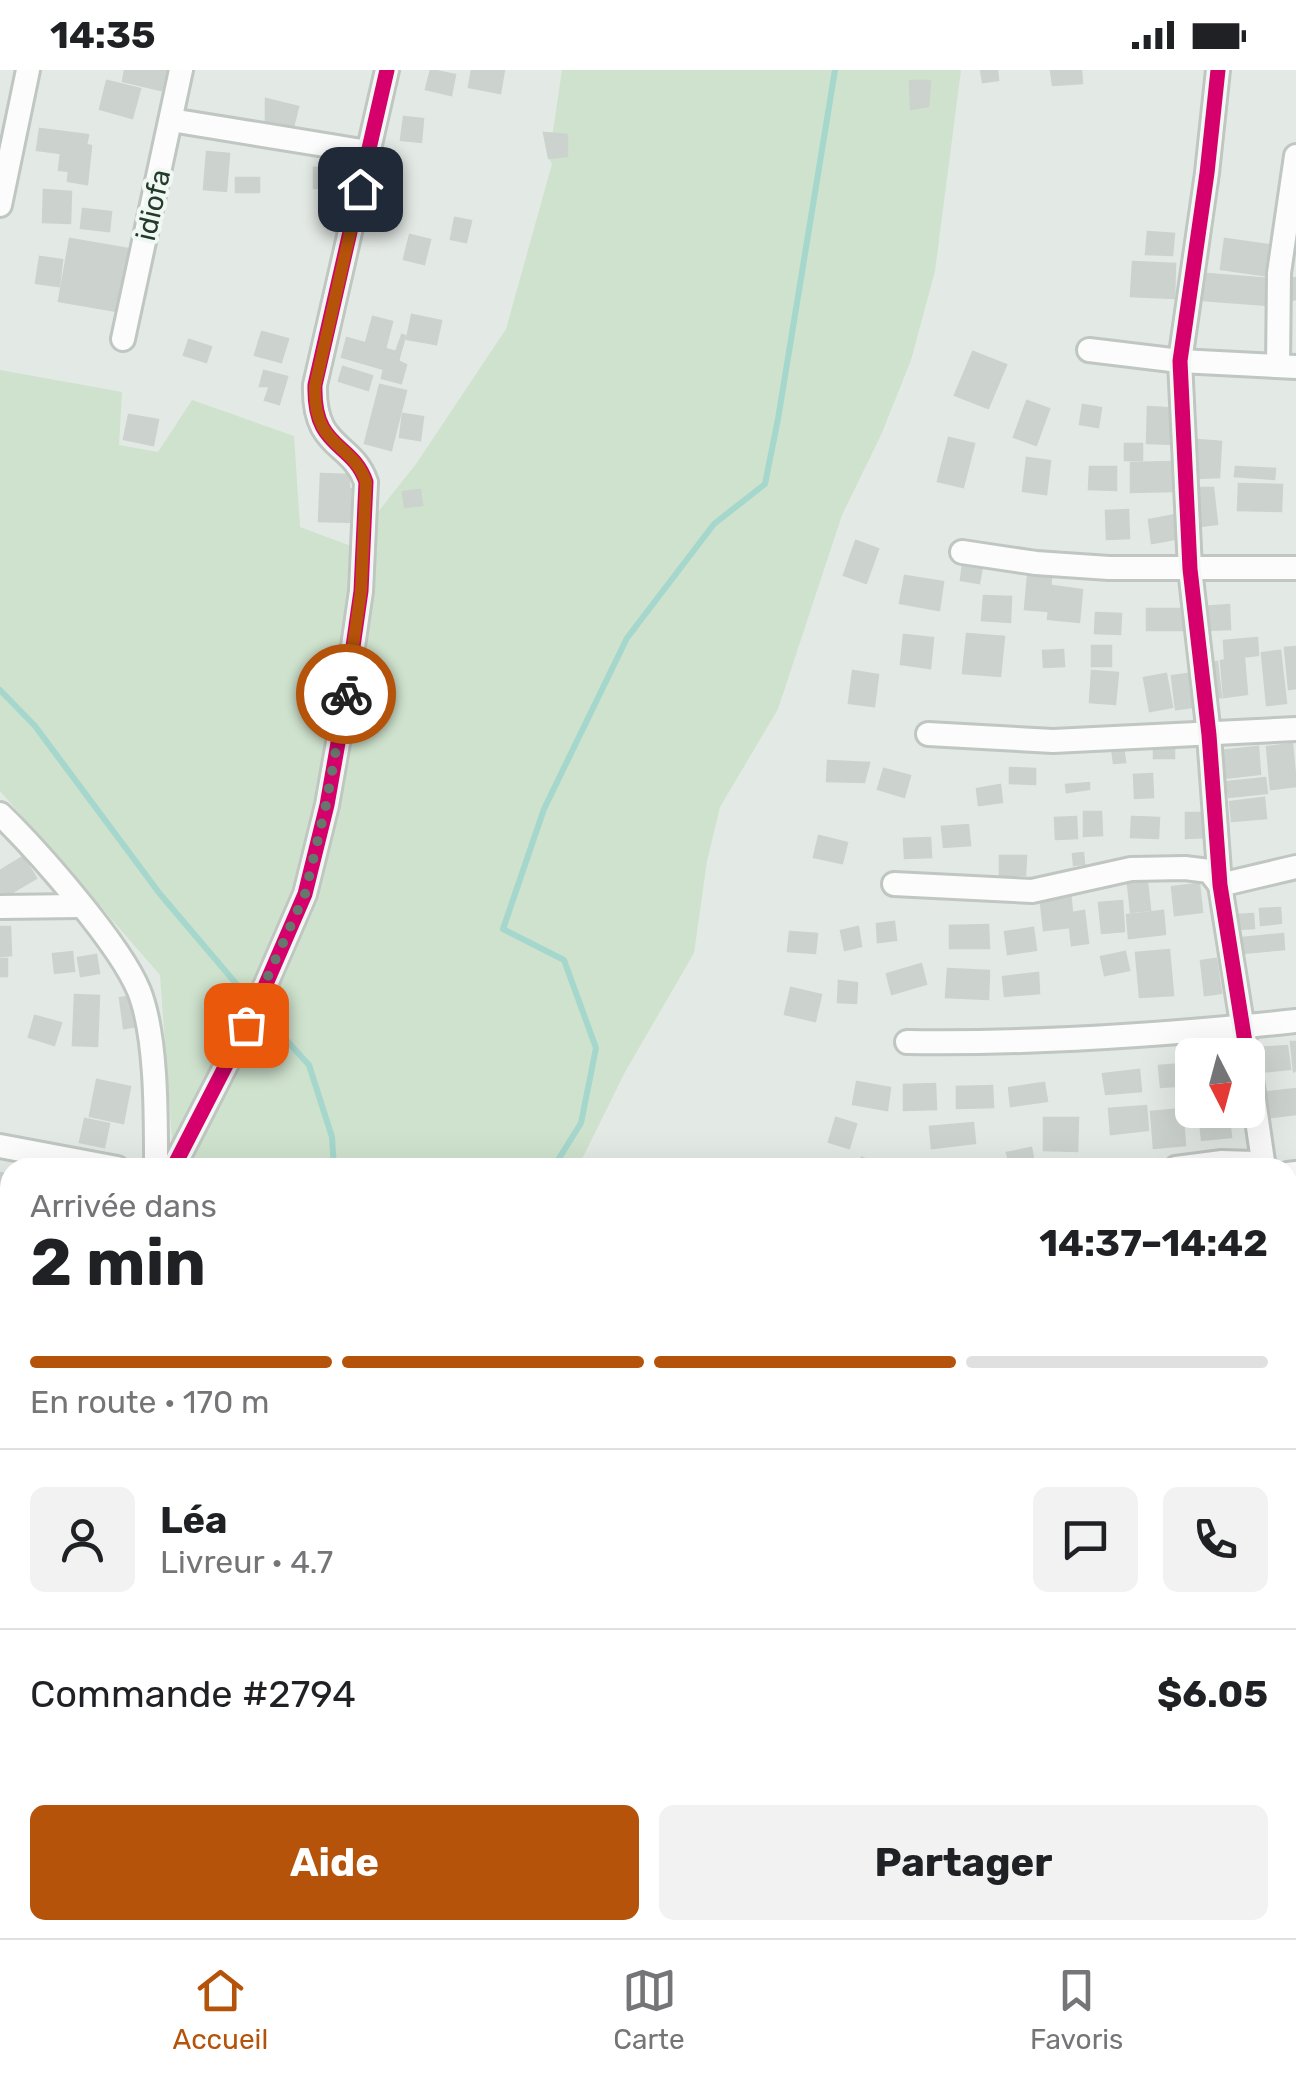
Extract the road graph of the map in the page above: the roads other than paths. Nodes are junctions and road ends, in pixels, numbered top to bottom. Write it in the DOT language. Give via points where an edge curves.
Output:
graph roads {
  1 [pos="28,70"];
  2 [pos="181,70"];
  3 [pos="387,70"];
  4 [pos="1218,70"];
  5 [pos="171,120"];
  6 [pos="368,152"];
  7 [pos="1296,156"];
  8 [pos="0,206"];
  9 [pos="123,339"];
  10 [pos="1088,350"];
  11 [pos="1180,362"];
  12 [pos="1287,366"];
  13 [pos="962,552"];
  14 [pos="1296,568"];
  15 [pos="1190,569"];
  16 [pos="1296,729"];
  17 [pos="928,734"];
  18 [pos="1209,734"];
  19 [pos="0,814"];
  20 [pos="1296,867"];
  21 [pos="894,884"];
  22 [pos="1220,885"];
  23 [pos="79,906"];
  24 [pos="0,907"];
  25 [pos="1296,1020"];
  26 [pos="1242,1026"];
  27 [pos="1244,1038"];
  28 [pos="906,1042"];
  29 [pos="1256,1128"];
  30 [pos="0,1146"];
  31 [pos="63,1158"];
  32 [pos="156,1158"];
  33 [pos="178,1158"];
  34 [pos="1260,1158"];
  1 -- 8 [label="street"];
  2 -- 5 [label="street, idiofa"];
  3 -- 6 [label="street"];
  4 -- 11 [label="street"];
  5 -- 6 [label="street"];
  5 -- 9 [label="street, idiofa"];
  6 -- 33 [label="street" via="315,386 321,426 366,482 361,591 326,805 305,894"];
  7 -- 12 [label="street" via="1279,273"];
  10 -- 11 [label="street"];
  11 -- 12 [label="street"];
  11 -- 15 [label="street"];
  13 -- 15 [label="street" via="1072,566"];
  14 -- 15 [label="street"];
  15 -- 18 [label="street"];
  16 -- 18 [label="street"];
  17 -- 18 [label="street" via="1054,741"];
  18 -- 22 [label="street"];
  19 -- 23 [label="street"];
  20 -- 22 [label="street"];
  21 -- 22 [label="street" via="1032,891 1131,870 1185,868 1209,871"];
  22 -- 26 [label="street"];
  23 -- 24 [label="street"];
  23 -- 32 [label="street" via="131,974 143,1005"];
  25 -- 26 [label="street"];
  26 -- 27 [label="street"];
  26 -- 28 [label="street" via="1010,1044"];
  29 -- 34 [label="street"];
  30 -- 31 [label="street"];
}
